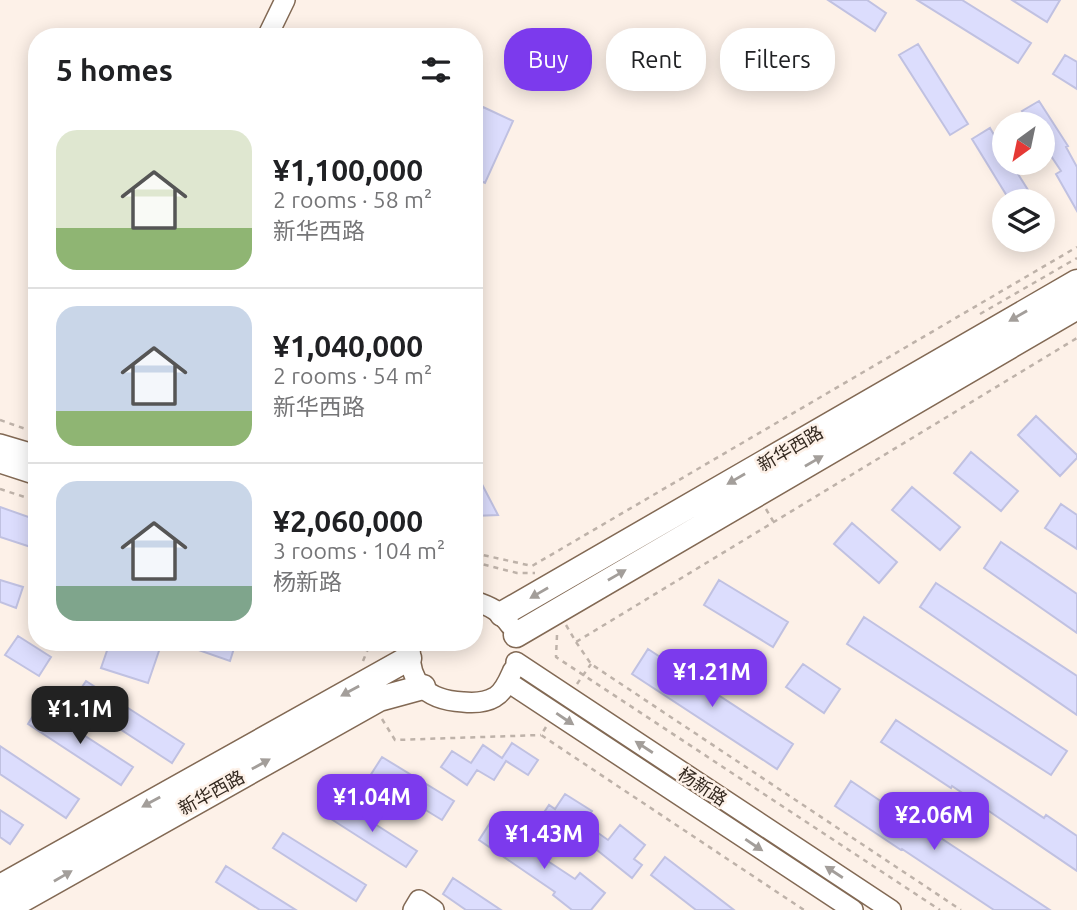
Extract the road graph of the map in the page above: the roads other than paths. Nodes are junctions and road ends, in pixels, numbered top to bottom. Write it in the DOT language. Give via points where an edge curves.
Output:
graph roads {
  1 [pos="285,0"];
  2 [pos="271,28"];
  3 [pos="1077,282"];
  4 [pos="1077,307"];
  5 [pos="0,444"];
  6 [pos="28,452"];
  7 [pos="0,463"];
  8 [pos="28,472"];
  9 [pos="549,593"];
  10 [pos="483,604"];
  11 [pos="502,614"];
  12 [pos="516,635"];
  13 [pos="409,651"];
  14 [pos="410,651"];
  15 [pos="516,662"];
  16 [pos="508,682"];
  17 [pos="423,687"];
  18 [pos="366,694"];
  19 [pos="0,887"];
  20 [pos="4,910"];
  21 [pos="413,910"];
  22 [pos="434,910"];
  23 [pos="853,910"];
  24 [pos="891,910"];
  1 -- 2 [label="street"];
  3 -- 9 [label="main road, 新华西路, one-way"];
  9 -- 4 [label="main road, 新华西路, one-way"];
  5 -- 6 [label="street"];
  7 -- 8 [label="street"];
  9 -- 11 [label="main road, 新华西路, one-way"];
  9 -- 12 [label="main road, 新华西路"];
  10 -- 11 [label="street"];
  11 -- 12 [label="street"];
  12 -- 15 [label="street"];
  13 -- 18 [label="main road, 新华西路"];
  14 -- 17 [label="street" via="416,681"];
  15 -- 16 [label="street"];
  24 -- 15 [label="street, 杨新路, one-way"];
  16 -- 17 [label="street" via="497,697 477,703 433,698"];
  16 -- 23 [label="street, 杨新路, one-way"];
  17 -- 18 [label="main road, 新华西路"];
  18 -- 19 [label="main road, 新华西路, one-way"];
  20 -- 18 [label="main road, 新华西路, one-way"];
  21 -- 22 [label="street" via="419,900"];
}
